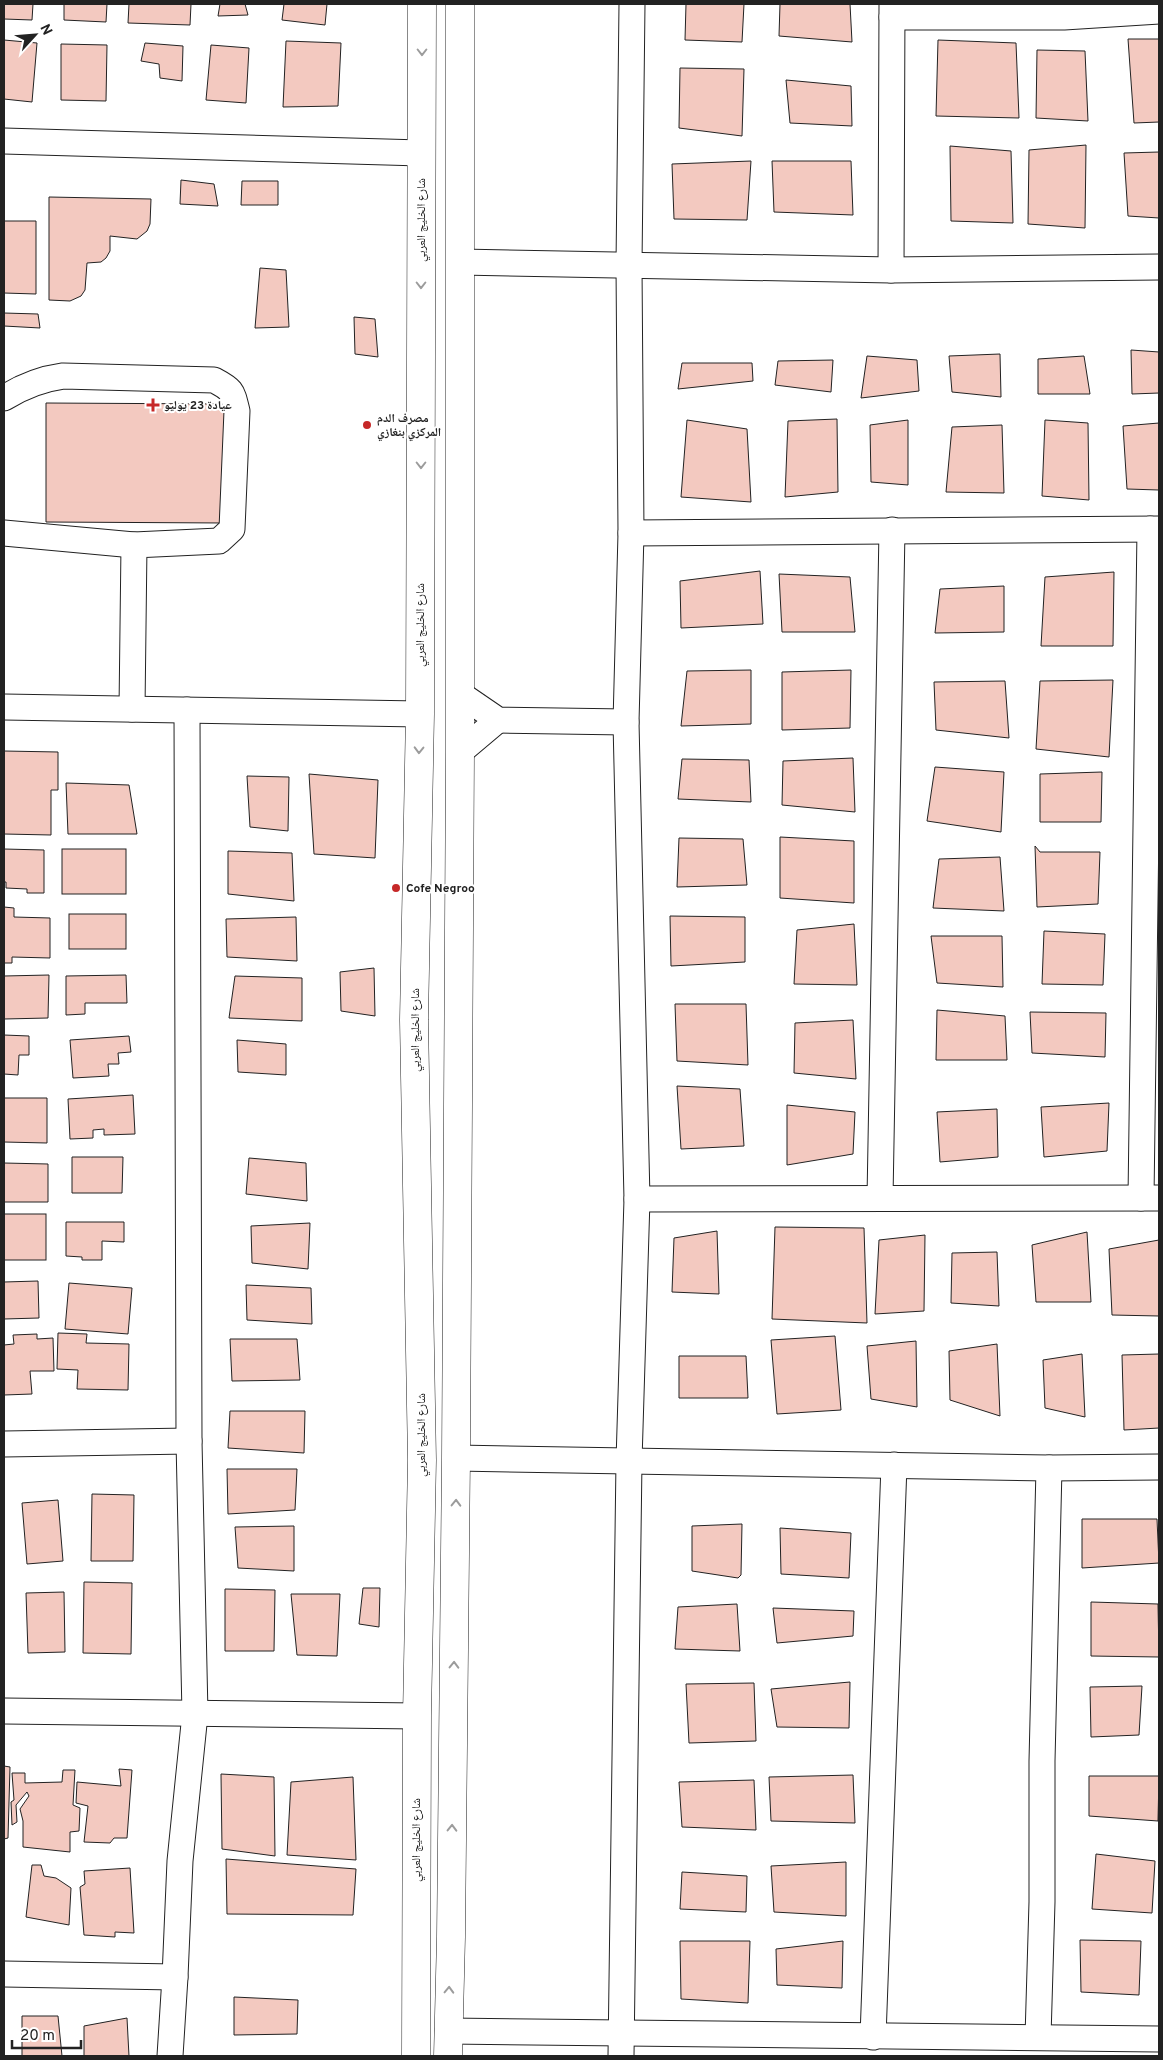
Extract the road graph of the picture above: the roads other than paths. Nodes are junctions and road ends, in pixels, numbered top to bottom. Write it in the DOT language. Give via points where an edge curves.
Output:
graph roads {
  1 [pos="422,4"];
  2 [pos="460,4"];
  3 [pos="632,4"];
  4 [pos="892,10"];
  5 [pos="1063,10"];
  6 [pos="1159,12"];
  7 [pos="4,140"];
  8 [pos="421,153"];
  9 [pos="460,262"];
  10 [pos="629,265"];
  11 [pos="1159,267"];
  12 [pos="891,270"];
  13 [pos="4,398"];
  14 [pos="1155,529"];
  15 [pos="892,530"];
  16 [pos="4,533"];
  17 [pos="631,533"];
  18 [pos="134,545"];
  19 [pos="460,694"];
  20 [pos="4,707"];
  21 [pos="132,710"];
  22 [pos="187,710"];
  23 [pos="420,714"];
  24 [pos="498,720"];
  25 [pos="626,722"];
  26 [pos="460,752"];
  27 [pos="414,1020"];
  28 [pos="457,1023"];
  29 [pos="880,1198"];
  30 [pos="1150,1198"];
  31 [pos="637,1199"];
  32 [pos="189,1441"];
  33 [pos="4,1444"];
  34 [pos="456,1458"];
  35 [pos="629,1461"];
  36 [pos="894,1466"];
  37 [pos="1159,1467"];
  38 [pos="1049,1468"];
  39 [pos="4,1711"];
  40 [pos="195,1714"];
  41 [pos="417,1716"];
  42 [pos="4,1974"];
  43 [pos="176,1977"];
  44 [pos="873,2037"];
  45 [pos="1038,2038"];
  46 [pos="1159,2039"];
  47 [pos="448,2044"];
  48 [pos="621,2045"];
  49 [pos="170,2056"];
  50 [pos="416,2056"];
  1 -- 8 [label="main road, شارع الخليج العربي, one-way"];
  2 -- 9 [label="main road"];
  3 -- 10 [label="street"];
  4 -- 5 [label="street"];
  4 -- 12 [label="street"];
  5 -- 6 [label="street"];
  7 -- 8 [label="street"];
  8 -- 23 [label="main road, شارع الخليج العربي, one-way"];
  9 -- 10 [label="street"];
  9 -- 19 [label="main road"];
  10 -- 12 [label="street"];
  10 -- 17 [label="street"];
  11 -- 12 [label="street"];
  13 -- 18 [label="street" via="44,379 63,376 214,380 229,388 237,411 232,529 219,541"];
  14 -- 15 [label="street"];
  14 -- 30 [label="street"];
  15 -- 17 [label="street"];
  15 -- 29 [label="street"];
  16 -- 18 [label="street"];
  17 -- 25 [label="street"];
  18 -- 21 [label="street"];
  19 -- 24 [label="street"];
  19 -- 26 [label="main road"];
  20 -- 21 [label="street"];
  21 -- 22 [label="street"];
  22 -- 23 [label="street"];
  22 -- 32 [label="street"];
  23 -- 27 [label="main road, شارع الخليج العربي, one-way"];
  24 -- 25 [label="street"];
  24 -- 26 [label="street"];
  25 -- 31 [label="street"];
  26 -- 28 [label="main road"];
  27 -- 28 [label="main road"];
  27 -- 41 [label="main road, شارع الخليج العربي" via="422,1460"];
  28 -- 34 [label="main road"];
  29 -- 30 [label="street"];
  29 -- 31 [label="street"];
  31 -- 35 [label="street"];
  32 -- 33 [label="street"];
  32 -- 40 [label="street"];
  34 -- 35 [label="street"];
  47 -- 34 [label="main road, one-way"];
  35 -- 36 [label="street"];
  35 -- 48 [label="street"];
  36 -- 38 [label="street"];
  36 -- 44 [label="street"];
  37 -- 38 [label="street"];
  38 -- 45 [label="street"];
  39 -- 40 [label="street"];
  40 -- 41 [label="street"];
  40 -- 43 [label="street" via="180,1862"];
  41 -- 50 [label="main road, شارع الخليج العربي"];
  42 -- 43 [label="street"];
  43 -- 49 [label="street"];
  44 -- 45 [label="street"];
  44 -- 48 [label="street"];
  45 -- 46 [label="street"];
  47 -- 48 [label="street"];
}
